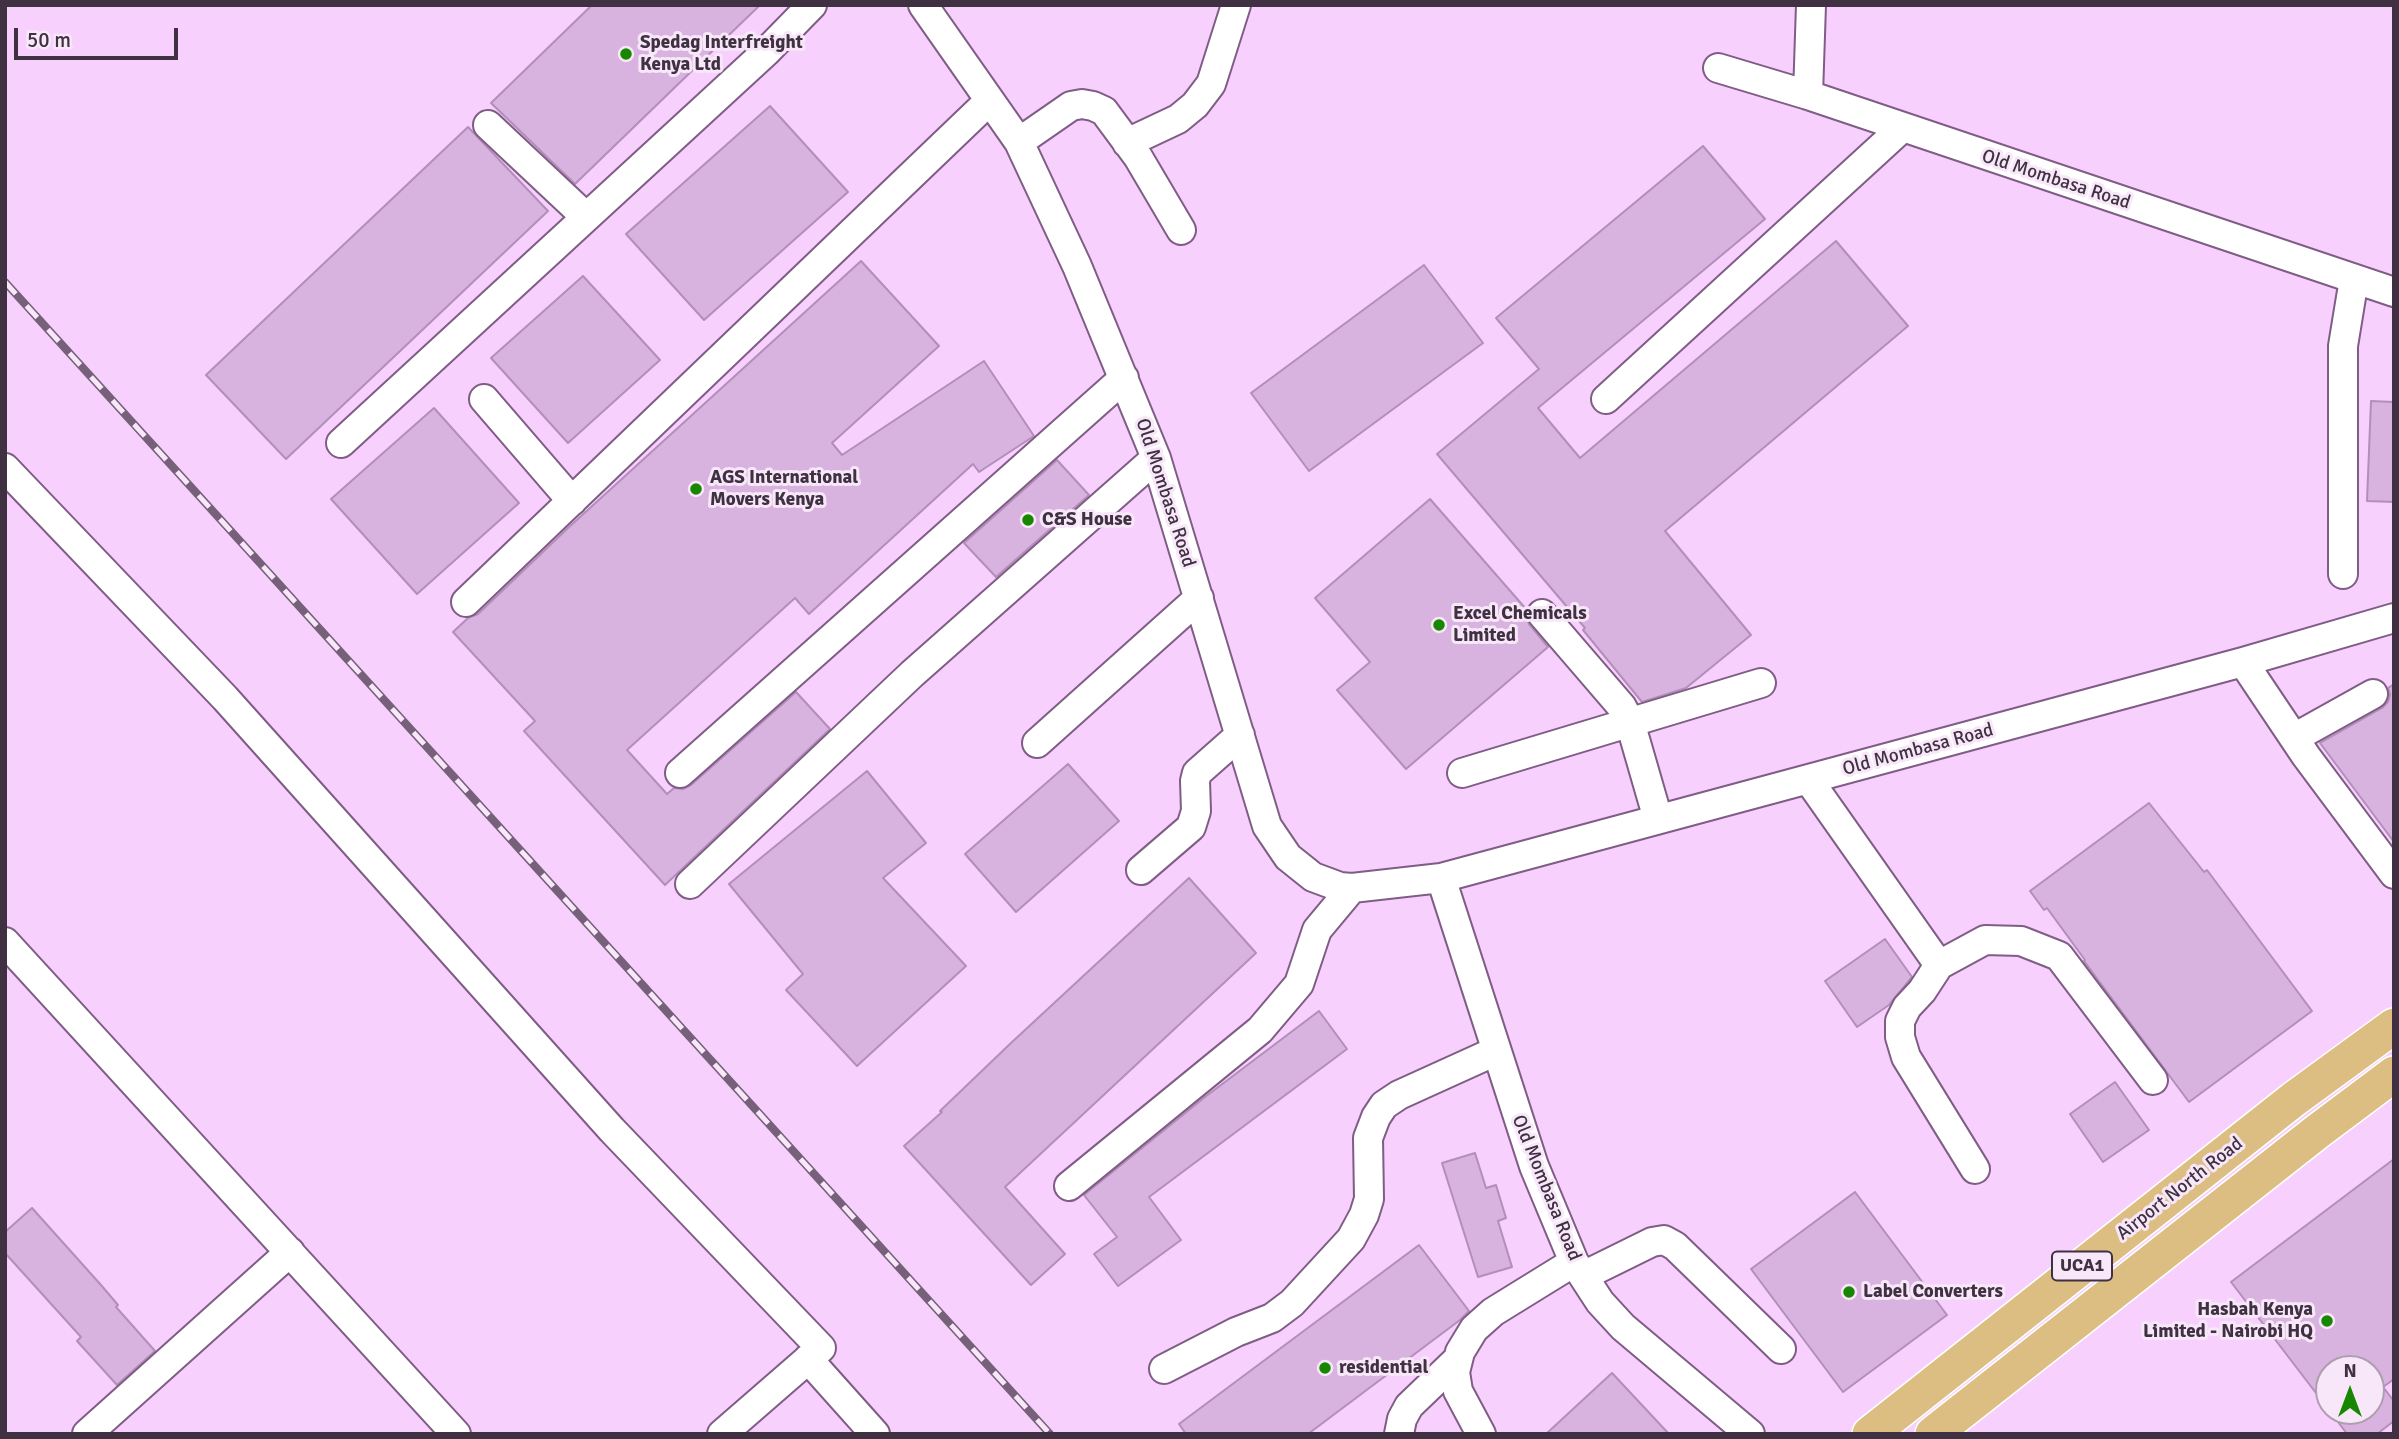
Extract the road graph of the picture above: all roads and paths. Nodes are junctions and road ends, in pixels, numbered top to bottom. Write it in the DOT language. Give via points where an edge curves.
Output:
graph roads {
  1 [pos="812,5"];
  2 [pos="923,5"];
  3 [pos="1236,5"];
  4 [pos="1811,5"];
  5 [pos="1718,68"];
  6 [pos="1808,95"];
  7 [pos="989,101"];
  8 [pos="488,124"];
  9 [pos="1902,128"];
  10 [pos="1018,142"];
  11 [pos="1127,143"];
  12 [pos="586,217"];
  13 [pos="1181,230"];
  14 [pos="2354,279"];
  15 [pos="2394,292"];
  16 [pos="1124,378"];
  17 [pos="485,399"];
  18 [pos="1606,399"];
  19 [pos="341,443"];
  20 [pos="1156,458"];
  21 [pos="5,468"];
  22 [pos="572,501"];
  23 [pos="2343,574"];
  24 [pos="1199,598"];
  25 [pos="466,602"];
  26 [pos="1542,614"];
  27 [pos="2394,618"];
  28 [pos="2243,662"];
  29 [pos="1760,683"];
  30 [pos="2373,694"];
  31 [pos="1630,722"];
  32 [pos="1240,735"];
  33 [pos="2294,738"];
  34 [pos="1037,743"];
  35 [pos="680,773"];
  36 [pos="1462,773"];
  37 [pos="1808,779"];
  38 [pos="1658,819"];
  39 [pos="1141,870"];
  40 [pos="2394,874"];
  41 [pos="1441,878"];
  42 [pos="690,884"];
  43 [pos="1352,888"];
  44 [pos="5,942"];
  45 [pos="1939,965"];
  46 [pos="2394,1026"];
  47 [pos="1496,1051"];
  48 [pos="2394,1074"];
  49 [pos="2153,1080"];
  50 [pos="2294,1099"];
  51 [pos="2318,1131"];
  52 [pos="1975,1169"];
  53 [pos="1069,1186"];
  54 [pos="290,1252"];
  55 [pos="1579,1269"];
  56 [pos="1781,1349"];
  57 [pos="808,1359"];
  58 [pos="1458,1359"];
  59 [pos="1164,1369"];
  60 [pos="87,1434"];
  61 [pos="456,1434"];
  62 [pos="722,1434"];
  63 [pos="874,1434"];
  64 [pos="1399,1434"];
  65 [pos="1480,1434"];
  66 [pos="1750,1434"];
  67 [pos="1870,1434"];
  68 [pos="1933,1434"];
  1 -- 12 [label="lane"];
  2 -- 7 [label="lane, Old Mombasa Road"];
  3 -- 11 [label="lane" via="1211,84 1195,105 1178,119"];
  4 -- 6 [label="lane"];
  5 -- 6 [label="lane, Old Mombasa Road"];
  6 -- 9 [label="lane, Old Mombasa Road"];
  7 -- 10 [label="lane, Old Mombasa Road"];
  7 -- 22 [label="lane"];
  8 -- 12 [label="lane"];
  9 -- 14 [label="lane, Old Mombasa Road"];
  9 -- 18 [label="lane"];
  10 -- 11 [label="lane" via="1082,104 1104,111"];
  10 -- 16 [label="lane, Old Mombasa Road"];
  11 -- 13 [label="lane"];
  12 -- 19 [label="lane"];
  14 -- 15 [label="lane, Old Mombasa Road"];
  14 -- 23 [label="lane" via="2343,346"];
  16 -- 20 [label="lane, Old Mombasa Road"];
  16 -- 35 [label="lane"];
  17 -- 22 [label="lane"];
  20 -- 24 [label="lane, Old Mombasa Road"];
  20 -- 42 [label="lane" via="912,674"];
  21 -- 57 [label="lane" via="225,698 612,1130 821,1348"];
  22 -- 25 [label="lane"];
  24 -- 32 [label="lane, Old Mombasa Road"];
  24 -- 34 [label="lane"];
  26 -- 31 [label="lane" via="1614,696"];
  27 -- 28 [label="lane, Old Mombasa Road"];
  28 -- 33 [label="lane"];
  28 -- 37 [label="lane, Old Mombasa Road"];
  29 -- 31 [label="lane"];
  30 -- 33 [label="lane"];
  31 -- 36 [label="lane"];
  31 -- 38 [label="lane"];
  32 -- 39 [label="lane" via="1197,773 1191,827"];
  32 -- 43 [label="lane, Old Mombasa Road" via="1267,826 1288,857 1313,877"];
  33 -- 40 [label="lane"];
  37 -- 38 [label="lane, Old Mombasa Road"];
  37 -- 45 [label="lane"];
  38 -- 41 [label="lane, Old Mombasa Road"];
  41 -- 43 [label="lane, Old Mombasa Road"];
  41 -- 47 [label="lane, Old Mombasa Road"];
  43 -- 53 [label="lane" via="1317,930 1299,984 1260,1030"];
  44 -- 54 [label="lane"];
  45 -- 49 [label="lane" via="1985,940 2021,942 2059,956"];
  45 -- 52 [label="lane" via="1907,1007 1899,1037 1906,1057"];
  46 -- 50 [label="main road, Airport North Road / UCA1"];
  47 -- 55 [label="lane, Old Mombasa Road" via="1534,1166"];
  47 -- 59 [label="lane" via="1384,1105 1368,1138 1369,1199 1364,1215 1350,1239 1292,1303 1272,1318"];
  48 -- 51 [label="main road, Airport North Road / UCA1"];
  50 -- 51 [label="main road"];
  50 -- 67 [label="main road, Airport North Road / UCA1"];
  51 -- 68 [label="main road, Airport North Road / UCA1"];
  54 -- 60 [label="lane"];
  54 -- 61 [label="lane"];
  55 -- 56 [label="lane" via="1664,1240"];
  55 -- 58 [label="lane" via="1493,1312 1474,1329"];
  55 -- 66 [label="lane, Old Mombasa Road" via="1623,1327"];
  57 -- 62 [label="lane"];
  57 -- 63 [label="lane"];
  58 -- 64 [label="lane" via="1409,1406"];
  58 -- 65 [label="lane" via="1458,1391"];
}
